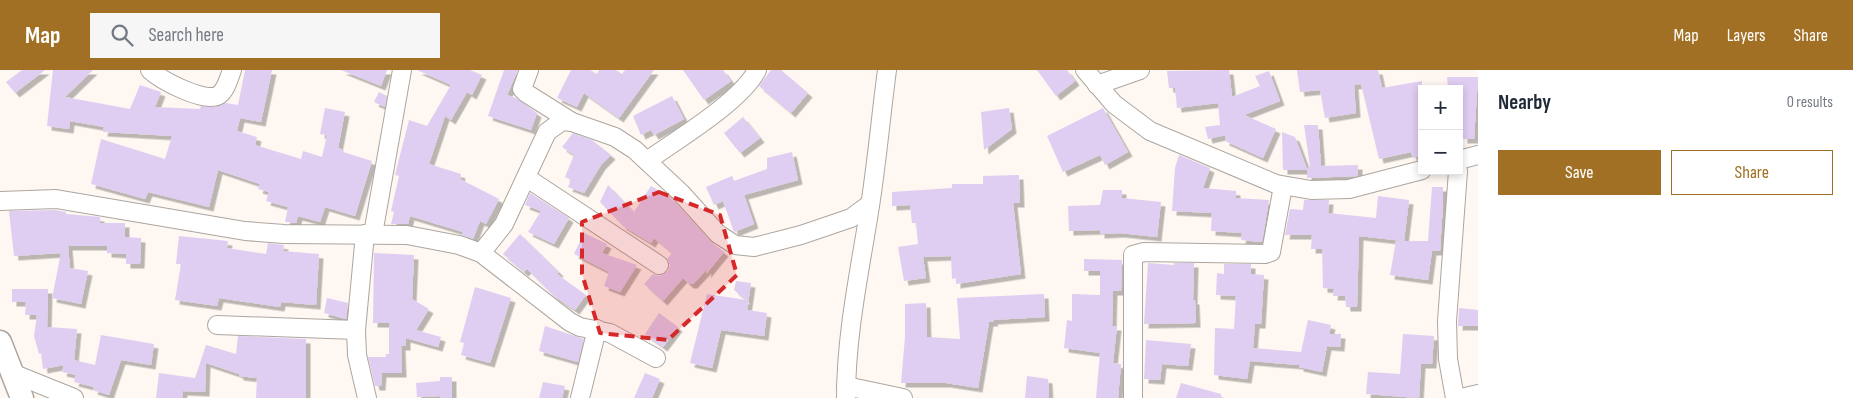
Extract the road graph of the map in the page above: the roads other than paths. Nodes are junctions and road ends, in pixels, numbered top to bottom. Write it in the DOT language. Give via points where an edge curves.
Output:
graph roads {
  1 [pos="150,70"];
  2 [pos="232,70"];
  3 [pos="402,70"];
  4 [pos="529,70"];
  5 [pos="757,70"];
  6 [pos="888,70"];
  7 [pos="1085,70"];
  8 [pos="1140,70"];
  9 [pos="1098,85"];
  10 [pos="572,122"];
  11 [pos="1478,155"];
  12 [pos="1463,159"];
  13 [pos="647,161"];
  14 [pos="1418,171"];
  15 [pos="1458,175"];
  16 [pos="527,178"];
  17 [pos="1283,186"];
  18 [pos="0,201"];
  19 [pos="870,204"];
  20 [pos="369,234"];
  21 [pos="481,253"];
  22 [pos="659,265"];
  23 [pos="217,325"];
  24 [pos="597,329"];
  25 [pos="356,330"];
  26 [pos="0,342"];
  27 [pos="656,358"];
  28 [pos="12,373"];
  29 [pos="846,392"];
  30 [pos="1478,394"];
  31 [pos="22,398"];
  32 [pos="74,398"];
  33 [pos="366,398"];
  34 [pos="580,398"];
  35 [pos="903,398"];
  36 [pos="1133,398"];
  37 [pos="1455,398"];
  38 [pos="1461,398"];
  1 -- 2 [label="street" via="191,93 213,97 222,93"];
  3 -- 20 [label="street"];
  4 -- 10 [label="street" via="522,83 526,94"];
  5 -- 13 [label="street" via="730,100"];
  6 -- 19 [label="street"];
  7 -- 9 [label="street"];
  8 -- 9 [label="street"];
  9 -- 17 [label="street" via="1114,104 1150,131"];
  10 -- 13 [label="street" via="615,137"];
  10 -- 16 [label="street" via="562,121 547,132"];
  11 -- 12 [label="street"];
  13 -- 19 [label="street" via="718,234 735,246 754,247 801,235 851,218"];
  14 -- 17 [label="street" via="1349,189 1311,190"];
  15 -- 37 [label="street" via="1447,321 1448,359"];
  16 -- 21 [label="street" via="504,224"];
  16 -- 22 [label="street"];
  17 -- 36 [label="street" via="1271,252 1144,252 1134,255"];
  18 -- 20 [label="street" via="56,199 245,231"];
  19 -- 29 [label="street" via="848,342"];
  20 -- 21 [label="street" via="407,235 459,245"];
  20 -- 25 [label="street"];
  21 -- 24 [label="street" via="570,322"];
  23 -- 25 [label="street"];
  24 -- 27 [label="street"];
  24 -- 34 [label="street"];
  25 -- 33 [label="street" via="356,355"];
  26 -- 28 [label="main road"];
  28 -- 31 [label="main road"];
  28 -- 32 [label="street"];
  29 -- 35 [label="street"];
  30 -- 38 [label="street"];
}
